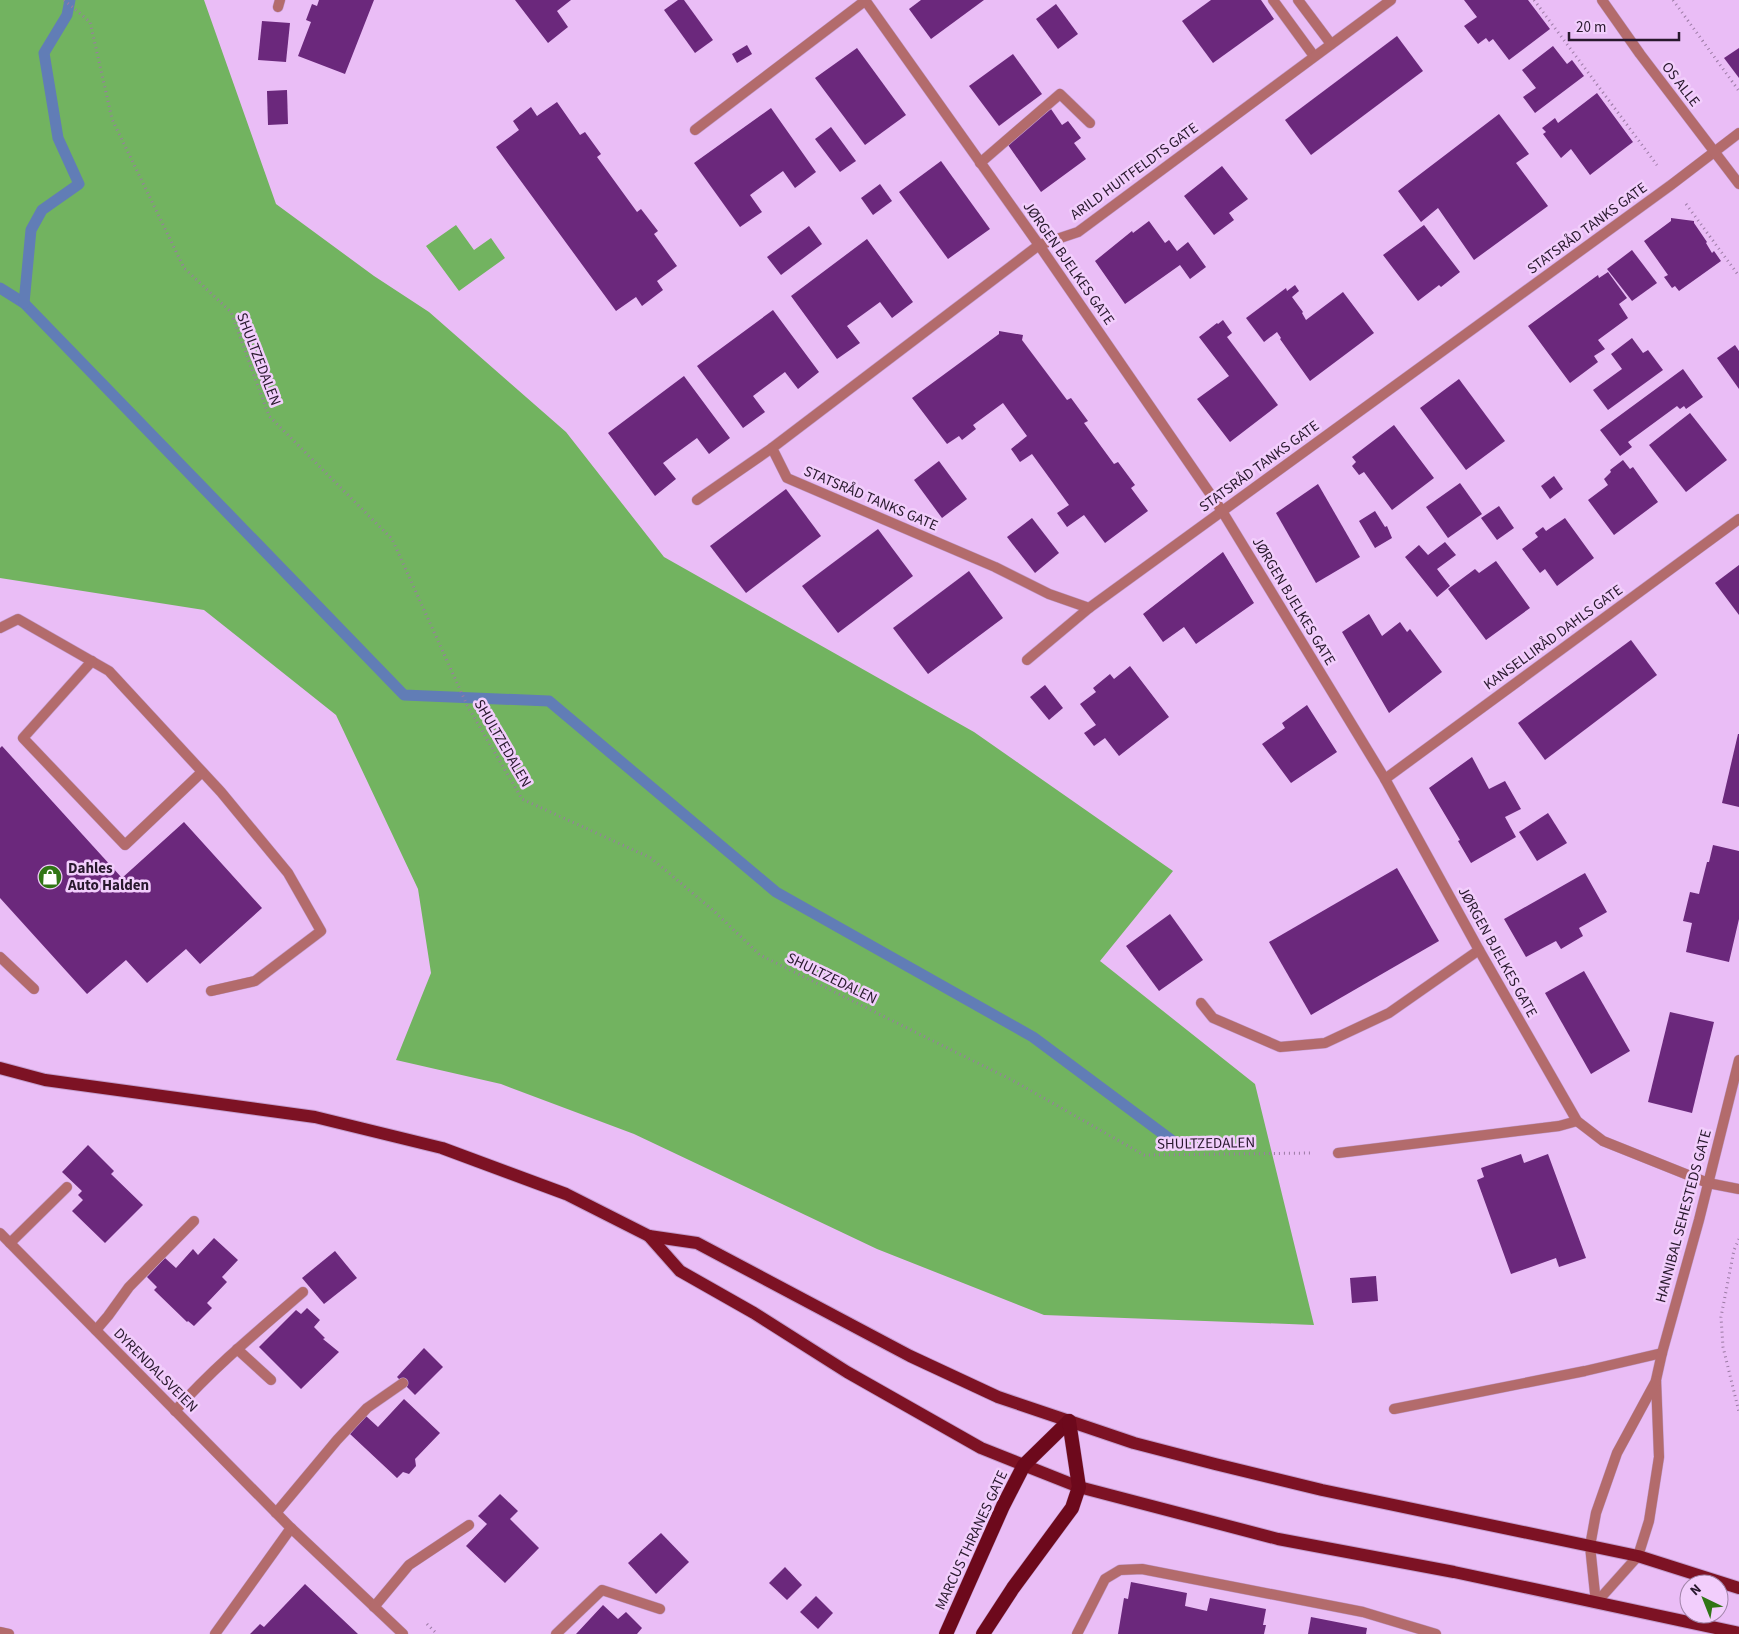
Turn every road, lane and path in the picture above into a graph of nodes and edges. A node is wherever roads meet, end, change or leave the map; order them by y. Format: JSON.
{"nodes":[{"id":1,"x":64,"y":0,"type":"edge"},
{"id":2,"x":866,"y":0,"type":"edge"},
{"id":3,"x":1273,"y":0,"type":"edge"},
{"id":4,"x":1298,"y":0,"type":"edge"},
{"id":5,"x":1390,"y":0,"type":"edge"},
{"id":6,"x":1534,"y":0,"type":"edge"},
{"id":7,"x":1602,"y":0,"type":"edge"},
{"id":8,"x":1673,"y":0,"type":"edge"},
{"id":9,"x":1331,"y":44,"type":"junction"},
{"id":10,"x":1314,"y":56,"type":"junction"},
{"id":11,"x":1739,"y":91,"type":"edge"},
{"id":12,"x":1090,"y":123,"type":"dead end"},
{"id":13,"x":695,"y":130,"type":"dead end"},
{"id":14,"x":1739,"y":133,"type":"edge"},
{"id":15,"x":1714,"y":151,"type":"junction"},
{"id":16,"x":980,"y":163,"type":"junction"},
{"id":17,"x":1739,"y":184,"type":"edge"},
{"id":18,"x":1672,"y":185,"type":"junction"},
{"id":19,"x":1039,"y":245,"type":"junction"},
{"id":20,"x":1739,"y":276,"type":"edge"},
{"id":21,"x":772,"y":448,"type":"junction"},
{"id":22,"x":697,"y":500,"type":"dead end"},
{"id":23,"x":1222,"y":511,"type":"junction"},
{"id":24,"x":1739,"y":519,"type":"edge"},
{"id":25,"x":1089,"y":608,"type":"junction"},
{"id":26,"x":0,"y":628,"type":"edge"},
{"id":27,"x":1027,"y":660,"type":"dead end"},
{"id":28,"x":92,"y":661,"type":"junction"},
{"id":29,"x":202,"y":772,"type":"junction"},
{"id":30,"x":1384,"y":779,"type":"junction"},
{"id":31,"x":1479,"y":950,"type":"junction"},
{"id":32,"x":0,"y":958,"type":"edge"},
{"id":33,"x":34,"y":989,"type":"dead end"},
{"id":34,"x":211,"y":991,"type":"dead end"},
{"id":35,"x":1201,"y":1003,"type":"dead end"},
{"id":36,"x":1739,"y":1060,"type":"edge"},
{"id":37,"x":0,"y":1068,"type":"edge"},
{"id":38,"x":1577,"y":1121,"type":"junction"},
{"id":39,"x":1338,"y":1153,"type":"joint"},
{"id":40,"x":1708,"y":1183,"type":"junction"},
{"id":41,"x":67,"y":1187,"type":"dead end"},
{"id":42,"x":1739,"y":1189,"type":"edge"},
{"id":43,"x":194,"y":1221,"type":"dead end"},
{"id":44,"x":0,"y":1232,"type":"edge"},
{"id":45,"x":649,"y":1236,"type":"junction"},
{"id":46,"x":1739,"y":1239,"type":"edge"},
{"id":47,"x":10,"y":1243,"type":"junction"},
{"id":48,"x":303,"y":1292,"type":"dead end"},
{"id":49,"x":96,"y":1330,"type":"junction"},
{"id":50,"x":237,"y":1349,"type":"junction"},
{"id":51,"x":1662,"y":1352,"type":"junction"},
{"id":52,"x":271,"y":1380,"type":"dead end"},
{"id":53,"x":1656,"y":1380,"type":"junction"},
{"id":54,"x":403,"y":1383,"type":"dead end"},
{"id":55,"x":1394,"y":1409,"type":"dead end"},
{"id":56,"x":175,"y":1411,"type":"junction"},
{"id":57,"x":1739,"y":1412,"type":"edge"},
{"id":58,"x":1068,"y":1422,"type":"junction"},
{"id":59,"x":1024,"y":1465,"type":"junction"},
{"id":60,"x":1079,"y":1487,"type":"junction"},
{"id":61,"x":276,"y":1513,"type":"junction"},
{"id":62,"x":469,"y":1525,"type":"dead end"},
{"id":63,"x":291,"y":1528,"type":"junction"},
{"id":64,"x":1590,"y":1546,"type":"junction"},
{"id":65,"x":1638,"y":1556,"type":"junction"},
{"id":66,"x":1739,"y":1588,"type":"edge"},
{"id":67,"x":1596,"y":1603,"type":"junction"},
{"id":68,"x":374,"y":1607,"type":"junction"},
{"id":69,"x":660,"y":1609,"type":"dead end"},
{"id":70,"x":0,"y":1632,"type":"edge"},
{"id":71,"x":1739,"y":1633,"type":"edge"},
{"id":72,"x":9,"y":1634,"type":"edge"},
{"id":73,"x":215,"y":1634,"type":"edge"},
{"id":74,"x":403,"y":1634,"type":"edge"},
{"id":75,"x":556,"y":1634,"type":"edge"},
{"id":76,"x":946,"y":1634,"type":"edge"},
{"id":77,"x":982,"y":1634,"type":"edge"},
{"id":78,"x":1077,"y":1634,"type":"edge"},
{"id":79,"x":1436,"y":1634,"type":"edge"}],
"edges":[{"from":1,"to":39,"type":"path","name":"SHULTZEDALEN"},
{"from":2,"to":13,"type":"street"},
{"from":2,"to":16,"type":"street","name":"JØRGEN BJELKES GATE"},
{"from":3,"to":10,"type":"street"},
{"from":4,"to":9,"type":"street"},
{"from":5,"to":9,"type":"street","name":"ARILD HUITFELDTS GATE"},
{"from":6,"to":18,"type":"path"},
{"from":7,"to":15,"type":"street","name":"OS ALLE"},
{"from":8,"to":11,"type":"path"},
{"from":9,"to":10,"type":"street","name":"ARILD HUITFELDTS GATE"},
{"from":10,"to":19,"type":"street","name":"ARILD HUITFELDTS GATE"},
{"from":12,"to":16,"type":"street"},
{"from":14,"to":15,"type":"street","name":"STATSRÅD TANKS GATE"},
{"from":15,"to":17,"type":"street","name":"OS ALLE"},
{"from":15,"to":18,"type":"street","name":"STATSRÅD TANKS GATE"},
{"from":16,"to":19,"type":"street","name":"JØRGEN BJELKES GATE"},
{"from":18,"to":20,"type":"path"},
{"from":18,"to":23,"type":"street","name":"STATSRÅD TANKS GATE"},
{"from":19,"to":21,"type":"street","name":"ARILD HUITFELDTS GATE"},
{"from":19,"to":23,"type":"street","name":"JØRGEN BJELKES GATE"},
{"from":21,"to":22,"type":"street","name":"ARILD HUITFELDTS GATE"},
{"from":21,"to":25,"type":"street","name":"STATSRÅD TANKS GATE"},
{"from":23,"to":25,"type":"street","name":"STATSRÅD TANKS GATE"},
{"from":23,"to":30,"type":"street","name":"JØRGEN BJELKES GATE"},
{"from":24,"to":30,"type":"street","name":"KANSELLIRÅD DAHLS GATE"},
{"from":25,"to":27,"type":"street"},
{"from":26,"to":28,"type":"street"},
{"from":28,"to":29,"type":"street"},
{"from":28,"to":29,"type":"street"},
{"from":29,"to":34,"type":"street"},
{"from":30,"to":31,"type":"street","name":"JØRGEN BJELKES GATE"},
{"from":31,"to":35,"type":"street"},
{"from":31,"to":38,"type":"street","name":"JØRGEN BJELKES GATE"},
{"from":32,"to":33,"type":"street"},
{"from":36,"to":40,"type":"street","name":"HANNIBAL SEHESTEDS GATE"},
{"from":37,"to":45,"type":"main road"},
{"from":38,"to":39,"type":"street"},
{"from":38,"to":40,"type":"street","name":"JØRGEN BJELKES GATE"},
{"from":40,"to":42,"type":"street","name":"JØRGEN BJELKES GATE"},
{"from":40,"to":51,"type":"street","name":"HANNIBAL SEHESTEDS GATE"},
{"from":41,"to":47,"type":"street"},
{"from":43,"to":49,"type":"street"},
{"from":44,"to":47,"type":"street","name":"DYRENDALSVEIEN"},
{"from":45,"to":58,"type":"main road"},
{"from":45,"to":59,"type":"main road"},
{"from":46,"to":57,"type":"path"},
{"from":47,"to":49,"type":"street","name":"DYRENDALSVEIEN"},
{"from":48,"to":50,"type":"street"},
{"from":49,"to":56,"type":"street","name":"DYRENDALSVEIEN"},
{"from":50,"to":52,"type":"street"},
{"from":50,"to":56,"type":"street"},
{"from":51,"to":53,"type":"street","name":"HANNIBAL SEHESTEDS GATE"},
{"from":51,"to":55,"type":"street"},
{"from":53,"to":64,"type":"street","name":"HANNIBAL SEHESTEDS GATE"},
{"from":53,"to":65,"type":"street","name":"HANNIBAL SEHESTEDS GATE"},
{"from":54,"to":61,"type":"street"},
{"from":56,"to":61,"type":"street","name":"DYRENDALSVEIEN"},
{"from":58,"to":59,"type":"highway","name":"MARCUS THRANES GATE"},
{"from":58,"to":60,"type":"highway"},
{"from":58,"to":64,"type":"main road"},
{"from":59,"to":60,"type":"main road"},
{"from":59,"to":76,"type":"highway","name":"MARCUS THRANES GATE"},
{"from":60,"to":67,"type":"main road"},
{"from":60,"to":77,"type":"highway"},
{"from":61,"to":63,"type":"street","name":"DYRENDALSVEIEN"},
{"from":62,"to":68,"type":"street"},
{"from":63,"to":68,"type":"street","name":"DYRENDALSVEIEN"},
{"from":63,"to":73,"type":"street"},
{"from":64,"to":65,"type":"main road"},
{"from":64,"to":67,"type":"street","name":"HANNIBAL SEHESTEDS GATE"},
{"from":65,"to":66,"type":"main road"},
{"from":65,"to":67,"type":"street","name":"HANNIBAL SEHESTEDS GATE"},
{"from":67,"to":71,"type":"main road"},
{"from":68,"to":74,"type":"street","name":"DYRENDALSVEIEN"},
{"from":69,"to":75,"type":"street"},
{"from":70,"to":72,"type":"street"},
{"from":78,"to":79,"type":"street"}]}
